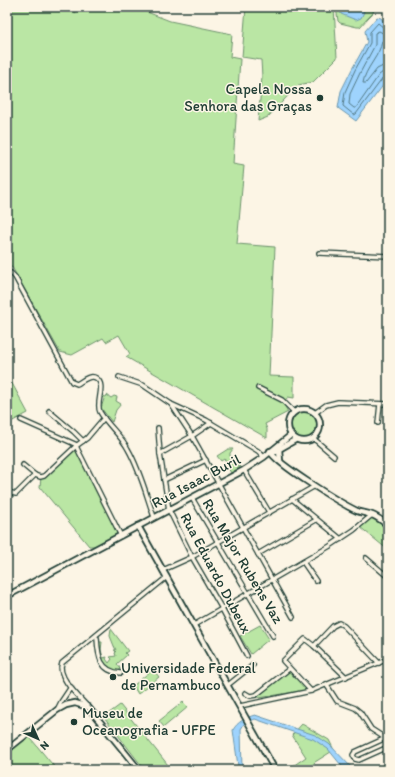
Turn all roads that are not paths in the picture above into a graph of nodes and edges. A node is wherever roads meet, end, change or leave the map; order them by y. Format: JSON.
{"nodes":[{"id":1,"x":319,"y":253,"type":"dead end"},
{"id":2,"x":388,"y":256,"type":"edge"},
{"id":3,"x":7,"y":275,"type":"edge"},
{"id":4,"x":119,"y":377,"type":"dead end"},
{"id":5,"x":258,"y":388,"type":"dead end"},
{"id":6,"x":171,"y":404,"type":"junction"},
{"id":7,"x":380,"y":404,"type":"junction"},
{"id":8,"x":388,"y":404,"type":"edge"},
{"id":9,"x":49,"y":411,"type":"dead end"},
{"id":10,"x":294,"y":412,"type":"junction"},
{"id":11,"x":315,"y":413,"type":"junction"},
{"id":12,"x":104,"y":418,"type":"junction"},
{"id":13,"x":22,"y":420,"type":"dead end"},
{"id":14,"x":211,"y":423,"type":"junction"},
{"id":15,"x":378,"y":423,"type":"dead end"},
{"id":16,"x":158,"y":428,"type":"dead end"},
{"id":17,"x":291,"y":435,"type":"junction"},
{"id":18,"x":192,"y":436,"type":"junction"},
{"id":19,"x":314,"y":439,"type":"junction"},
{"id":20,"x":295,"y":440,"type":"junction"},
{"id":21,"x":83,"y":441,"type":"junction"},
{"id":22,"x":76,"y":445,"type":"junction"},
{"id":23,"x":279,"y":449,"type":"junction"},
{"id":24,"x":270,"y":453,"type":"junction"},
{"id":25,"x":160,"y":454,"type":"junction"},
{"id":26,"x":334,"y":456,"type":"dead end"},
{"id":27,"x":264,"y":457,"type":"junction"},
{"id":28,"x":206,"y":460,"type":"junction"},
{"id":29,"x":280,"y":461,"type":"junction"},
{"id":30,"x":23,"y":465,"type":"dead end"},
{"id":31,"x":244,"y":470,"type":"junction"},
{"id":32,"x":35,"y":475,"type":"junction"},
{"id":33,"x":164,"y":480,"type":"junction"},
{"id":34,"x":220,"y":483,"type":"junction"},
{"id":35,"x":315,"y":486,"type":"junction"},
{"id":36,"x":7,"y":492,"type":"edge"},
{"id":37,"x":192,"y":498,"type":"junction"},
{"id":38,"x":292,"y":499,"type":"junction"},
{"id":39,"x":169,"y":510,"type":"junction"},
{"id":40,"x":269,"y":512,"type":"junction"},
{"id":41,"x":372,"y":515,"type":"junction"},
{"id":42,"x":154,"y":517,"type":"junction"},
{"id":43,"x":316,"y":520,"type":"junction"},
{"id":44,"x":388,"y":525,"type":"edge"},
{"id":45,"x":138,"y":526,"type":"junction"},
{"id":46,"x":244,"y":527,"type":"junction"},
{"id":47,"x":121,"y":536,"type":"junction"},
{"id":48,"x":341,"y":539,"type":"junction"},
{"id":49,"x":217,"y":542,"type":"junction"},
{"id":50,"x":258,"y":554,"type":"junction"},
{"id":51,"x":192,"y":556,"type":"junction"},
{"id":52,"x":366,"y":558,"type":"dead end"},
{"id":53,"x":304,"y":562,"type":"junction"},
{"id":54,"x":163,"y":570,"type":"junction"},
{"id":55,"x":167,"y":577,"type":"junction"},
{"id":56,"x":388,"y":577,"type":"edge"},
{"id":57,"x":273,"y":580,"type":"junction"},
{"id":58,"x":316,"y":581,"type":"dead end"},
{"id":59,"x":248,"y":594,"type":"junction"},
{"id":60,"x":7,"y":596,"type":"edge"},
{"id":61,"x":222,"y":609,"type":"junction"},
{"id":62,"x":293,"y":617,"type":"dead end"},
{"id":63,"x":194,"y":625,"type":"junction"},
{"id":64,"x":273,"y":636,"type":"dead end"},
{"id":65,"x":97,"y":638,"type":"dead end"},
{"id":66,"x":314,"y":646,"type":"junction"},
{"id":67,"x":247,"y":656,"type":"dead end"},
{"id":68,"x":388,"y":659,"type":"edge"},
{"id":69,"x":379,"y":663,"type":"junction"},
{"id":70,"x":253,"y":665,"type":"dead end"},
{"id":71,"x":289,"y":669,"type":"junction"},
{"id":72,"x":121,"y":673,"type":"dead end"},
{"id":73,"x":346,"y":677,"type":"junction"},
{"id":74,"x":326,"y":684,"type":"junction"},
{"id":75,"x":228,"y":685,"type":"junction"},
{"id":76,"x":71,"y":687,"type":"junction"},
{"id":77,"x":311,"y":691,"type":"junction"},
{"id":78,"x":245,"y":693,"type":"dead end"},
{"id":79,"x":240,"y":706,"type":"junction"},
{"id":80,"x":88,"y":707,"type":"junction"},
{"id":81,"x":57,"y":710,"type":"junction"},
{"id":82,"x":387,"y":738,"type":"edge"},
{"id":83,"x":388,"y":747,"type":"edge"},
{"id":84,"x":7,"y":750,"type":"edge"},
{"id":85,"x":139,"y":770,"type":"edge"},
{"id":86,"x":275,"y":770,"type":"edge"}],
"edges":[{"from":1,"to":2,"type":"street"},
{"from":3,"to":12,"type":"street"},
{"from":4,"to":6,"type":"street"},
{"from":5,"to":10,"type":"street"},
{"from":6,"to":14,"type":"street"},
{"from":6,"to":18,"type":"street"},
{"from":7,"to":8,"type":"street"},
{"from":7,"to":11,"type":"street"},
{"from":7,"to":15,"type":"street"},
{"from":9,"to":21,"type":"street"},
{"from":10,"to":11,"type":"main road"},
{"from":10,"to":17,"type":"main road"},
{"from":11,"to":19,"type":"main road"},
{"from":12,"to":21,"type":"street"},
{"from":12,"to":42,"type":"street"},
{"from":13,"to":22,"type":"street"},
{"from":14,"to":18,"type":"street"},
{"from":14,"to":27,"type":"street"},
{"from":16,"to":25,"type":"street","name":"Rua Eduardo Dubeux"},
{"from":17,"to":20,"type":"main road"},
{"from":17,"to":24,"type":"main road","name":"Rua Isaac Buril"},
{"from":18,"to":25,"type":"street"},
{"from":18,"to":28,"type":"street"},
{"from":19,"to":20,"type":"main road"},
{"from":19,"to":26,"type":"street"},
{"from":20,"to":23,"type":"main road","name":"Rua Isaac Buril"},
{"from":21,"to":22,"type":"street"},
{"from":22,"to":32,"type":"street"},
{"from":22,"to":47,"type":"street"},
{"from":23,"to":24,"type":"main road","name":"Rua Isaac Buril"},
{"from":23,"to":29,"type":"main road"},
{"from":24,"to":27,"type":"main road","name":"Rua Isaac Buril"},
{"from":24,"to":29,"type":"main road"},
{"from":25,"to":33,"type":"street","name":"Rua Eduardo Dubeux"},
{"from":27,"to":31,"type":"main road","name":"Rua Isaac Buril"},
{"from":28,"to":33,"type":"street"},
{"from":28,"to":34,"type":"street"},
{"from":29,"to":35,"type":"main road"},
{"from":30,"to":32,"type":"street"},
{"from":31,"to":34,"type":"main road","name":"Rua Isaac Buril"},
{"from":31,"to":40,"type":"street"},
{"from":32,"to":36,"type":"street"},
{"from":33,"to":39,"type":"street","name":"Rua Eduardo Dubeux"},
{"from":34,"to":37,"type":"main road","name":"Rua Isaac Buril"},
{"from":34,"to":46,"type":"street"},
{"from":35,"to":38,"type":"street"},
{"from":35,"to":41,"type":"main road"},
{"from":37,"to":39,"type":"main road","name":"Rua Isaac Buril"},
{"from":37,"to":49,"type":"street","name":"Rua Major Rubens Vaz"},
{"from":38,"to":40,"type":"street"},
{"from":38,"to":43,"type":"street"},
{"from":39,"to":42,"type":"main road","name":"Rua Isaac Buril"},
{"from":39,"to":51,"type":"street","name":"Rua Eduardo Dubeux"},
{"from":40,"to":46,"type":"street"},
{"from":41,"to":44,"type":"main road"},
{"from":41,"to":48,"type":"street"},
{"from":42,"to":45,"type":"main road","name":"Rua Isaac Buril"},
{"from":43,"to":48,"type":"street"},
{"from":43,"to":50,"type":"street"},
{"from":45,"to":47,"type":"main road","name":"Rua Isaac Buril"},
{"from":45,"to":54,"type":"main road"},
{"from":46,"to":49,"type":"street"},
{"from":46,"to":50,"type":"street"},
{"from":47,"to":60,"type":"main road","name":"Rua Isaac Buril"},
{"from":48,"to":53,"type":"street"},
{"from":49,"to":51,"type":"street"},
{"from":49,"to":59,"type":"street","name":"Rua Major Rubens Vaz"},
{"from":50,"to":57,"type":"street"},
{"from":51,"to":54,"type":"street"},
{"from":51,"to":61,"type":"street","name":"Rua Eduardo Dubeux"},
{"from":52,"to":56,"type":"street"},
{"from":53,"to":57,"type":"street"},
{"from":53,"to":58,"type":"street"},
{"from":54,"to":55,"type":"main road"},
{"from":55,"to":63,"type":"main road"},
{"from":55,"to":76,"type":"street"},
{"from":57,"to":59,"type":"street"},
{"from":57,"to":62,"type":"street"},
{"from":59,"to":61,"type":"street"},
{"from":59,"to":64,"type":"street","name":"Rua Major Rubens Vaz"},
{"from":61,"to":63,"type":"street"},
{"from":61,"to":67,"type":"street","name":"Rua Eduardo Dubeux"},
{"from":63,"to":75,"type":"main road"},
{"from":65,"to":72,"type":"street"},
{"from":66,"to":69,"type":"street"},
{"from":66,"to":71,"type":"street"},
{"from":66,"to":73,"type":"street"},
{"from":68,"to":69,"type":"street"},
{"from":69,"to":73,"type":"street"},
{"from":70,"to":75,"type":"street"},
{"from":71,"to":77,"type":"street"},
{"from":71,"to":78,"type":"street"},
{"from":73,"to":74,"type":"street"},
{"from":74,"to":77,"type":"street"},
{"from":74,"to":82,"type":"street"},
{"from":75,"to":79,"type":"main road"},
{"from":76,"to":80,"type":"street"},
{"from":76,"to":81,"type":"street"},
{"from":77,"to":79,"type":"street"},
{"from":79,"to":86,"type":"main road"},
{"from":80,"to":81,"type":"main road"},
{"from":80,"to":85,"type":"main road"},
{"from":81,"to":84,"type":"main road"},
{"from":82,"to":83,"type":"street"}]}
